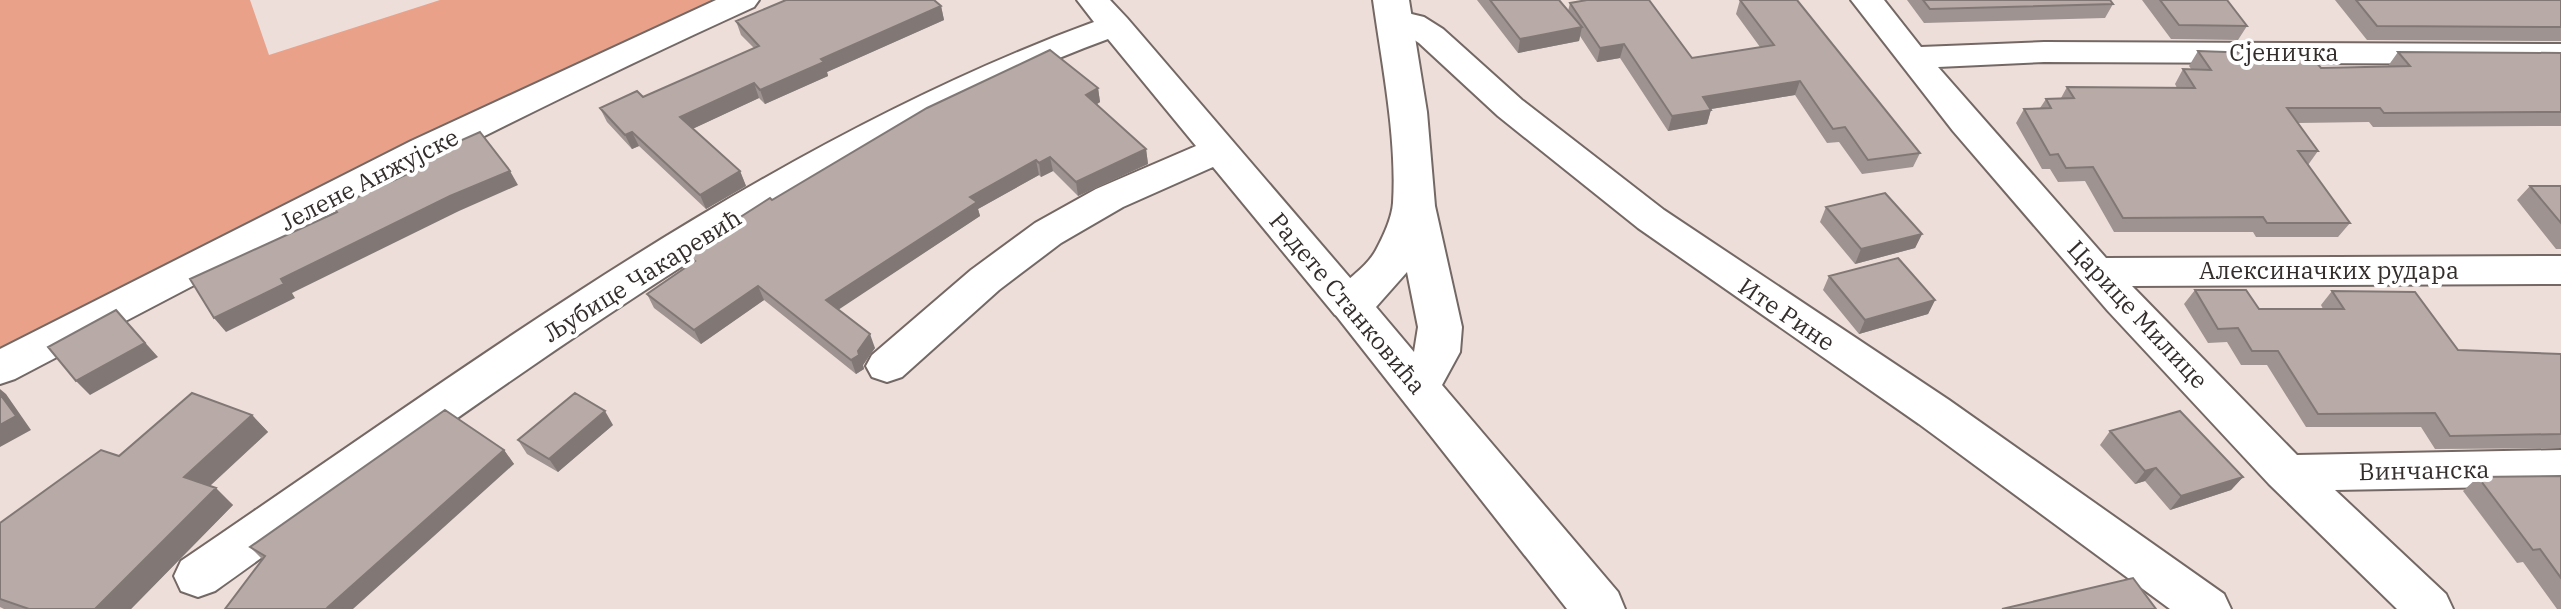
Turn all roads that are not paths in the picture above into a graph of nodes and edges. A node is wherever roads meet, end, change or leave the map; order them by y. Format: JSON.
{"nodes":[{"id":1,"x":743,"y":0,"type":"edge"},
{"id":2,"x":1867,"y":0,"type":"edge"},
{"id":3,"x":1393,"y":10,"type":"edge"},
{"id":4,"x":1104,"y":13,"type":"edge"},
{"id":5,"x":2561,"y":54,"type":"edge"},
{"id":6,"x":1911,"y":58,"type":"junction"},
{"id":7,"x":1219,"y":150,"type":"junction"},
{"id":8,"x":1414,"y":206,"type":"junction"},
{"id":9,"x":2561,"y":270,"type":"edge"},
{"id":10,"x":2097,"y":272,"type":"junction"},
{"id":11,"x":1349,"y":304,"type":"junction"},
{"id":12,"x":887,"y":366,"type":"dead end"},
{"id":13,"x":0,"y":368,"type":"edge"},
{"id":14,"x":1416,"y":383,"type":"junction"},
{"id":15,"x":2561,"y":468,"type":"edge"},
{"id":16,"x":2287,"y":473,"type":"junction"},
{"id":17,"x":198,"y":576,"type":"dead end"},
{"id":18,"x":1599,"y":609,"type":"edge"},
{"id":19,"x":2207,"y":609,"type":"edge"},
{"id":20,"x":2429,"y":609,"type":"edge"}],
"edges":[{"from":1,"to":13,"type":"street","name":"Јелене Анжујске"},
{"from":2,"to":6,"type":"street","name":"Царице Милице"},
{"from":3,"to":8,"type":"street"},
{"from":3,"to":19,"type":"street","name":"Ите Рине"},
{"from":4,"to":7,"type":"street","name":"Радете Станковића"},
{"from":4,"to":17,"type":"street","name":"Љубице Чакаревић"},
{"from":5,"to":6,"type":"street","name":"Сјеничка"},
{"from":6,"to":10,"type":"street","name":"Царице Милице"},
{"from":7,"to":11,"type":"street","name":"Радете Станковића"},
{"from":7,"to":12,"type":"street"},
{"from":8,"to":11,"type":"street"},
{"from":8,"to":14,"type":"street"},
{"from":9,"to":10,"type":"street","name":"Алексиначких рудара"},
{"from":10,"to":16,"type":"street","name":"Царице Милице"},
{"from":11,"to":14,"type":"street","name":"Радете Станковића"},
{"from":14,"to":18,"type":"street","name":"Радете Станковића"},
{"from":15,"to":16,"type":"street","name":"Винчанска"},
{"from":16,"to":20,"type":"street","name":"Царице Милице"}]}
